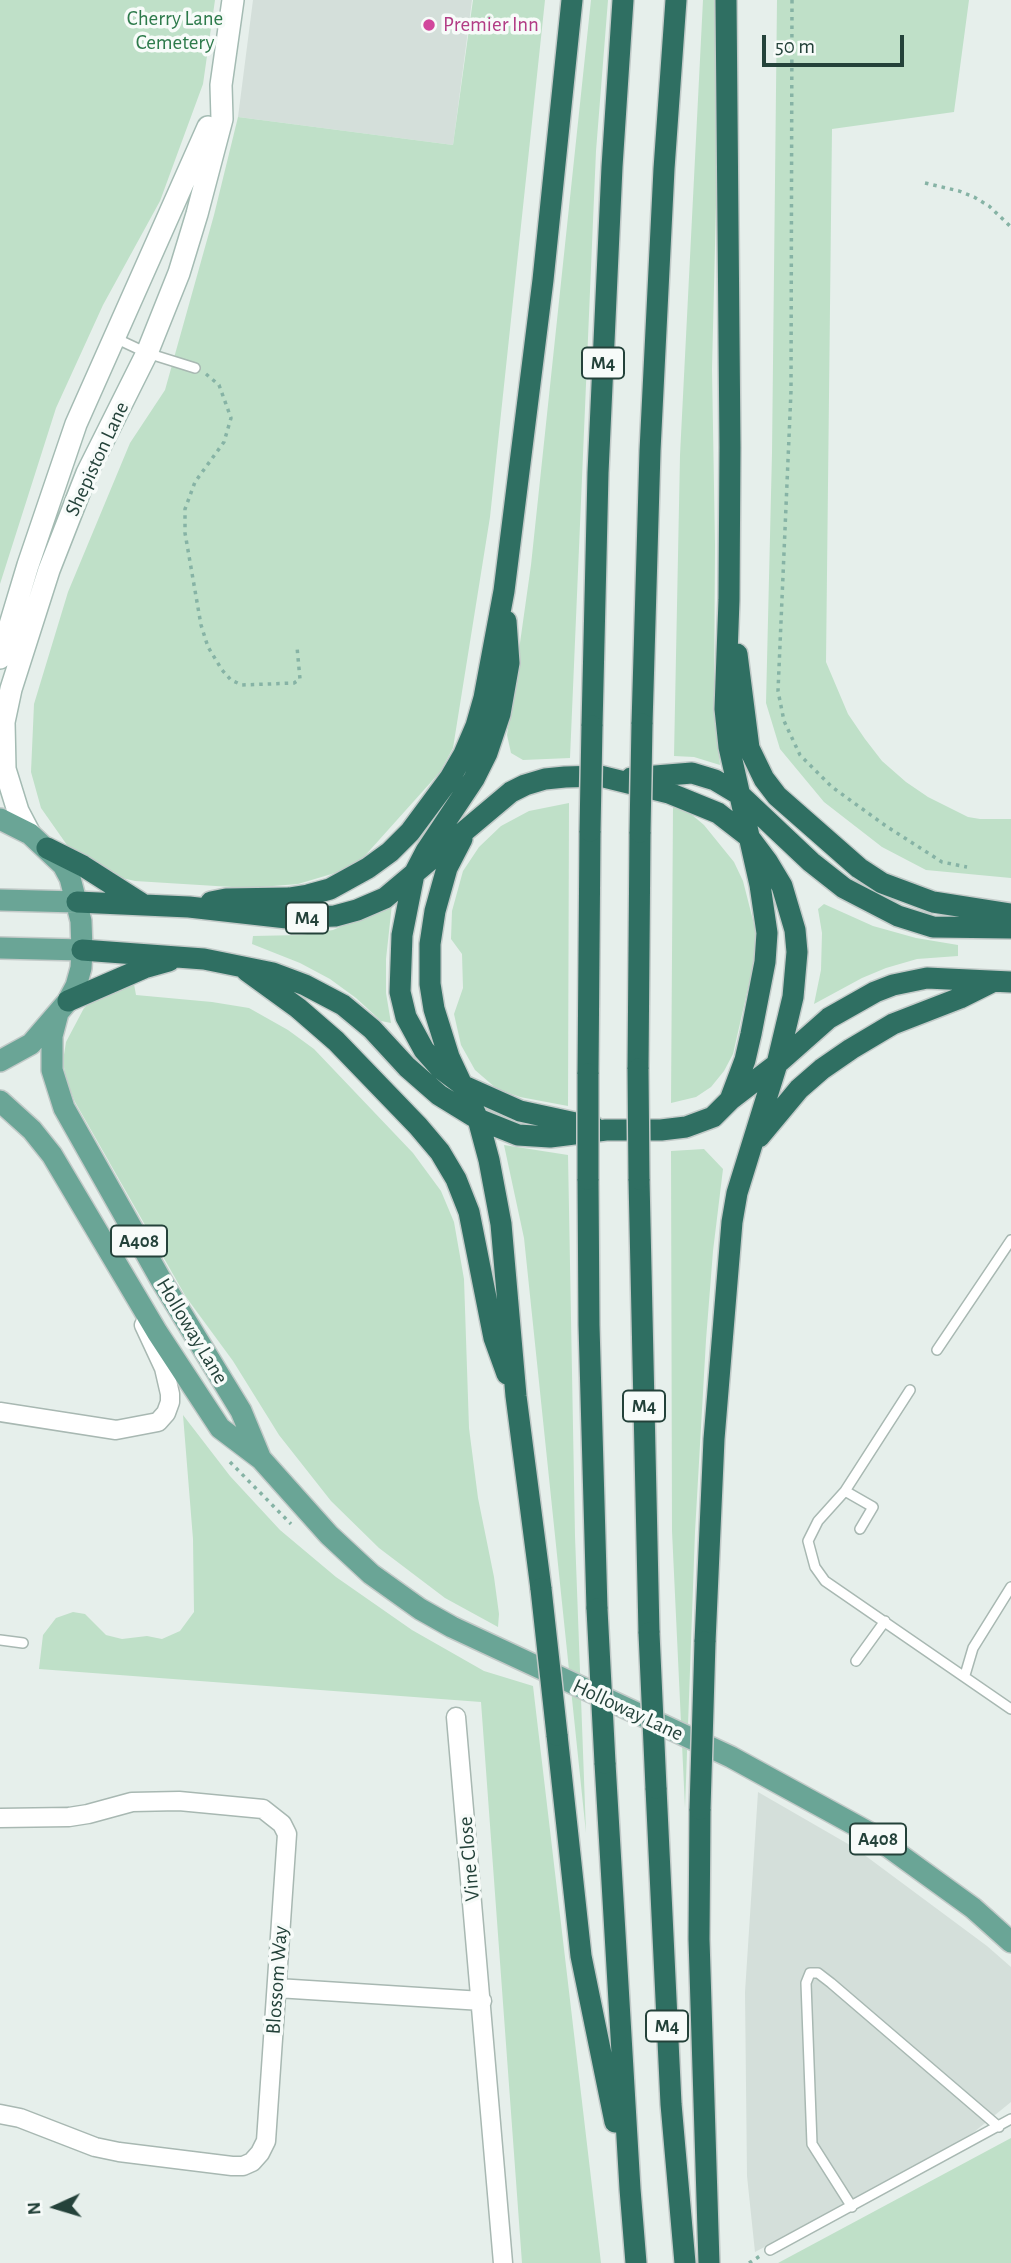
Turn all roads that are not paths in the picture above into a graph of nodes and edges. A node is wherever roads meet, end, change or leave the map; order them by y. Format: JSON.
{"nodes":[{"id":1,"x":233,"y":0,"type":"edge"},
{"id":2,"x":572,"y":0,"type":"edge"},
{"id":3,"x":623,"y":0,"type":"edge"},
{"id":4,"x":676,"y":0,"type":"edge"},
{"id":5,"x":726,"y":0,"type":"edge"},
{"id":6,"x":221,"y":85,"type":"junction"},
{"id":7,"x":115,"y":338,"type":"junction"},
{"id":8,"x":147,"y":353,"type":"junction"},
{"id":9,"x":195,"y":368,"type":"road end"},
{"id":10,"x":504,"y":591,"type":"junction"},
{"id":11,"x":729,"y":600,"type":"junction"},
{"id":12,"x":0,"y":658,"type":"edge"},
{"id":13,"x":615,"y":779,"type":"junction"},
{"id":14,"x":740,"y":796,"type":"junction"},
{"id":15,"x":0,"y":819,"type":"edge"},
{"id":16,"x":466,"y":831,"type":"junction"},
{"id":17,"x":30,"y":834,"type":"junction"},
{"id":18,"x":749,"y":837,"type":"junction"},
{"id":19,"x":47,"y":848,"type":"junction"},
{"id":20,"x":414,"y":874,"type":"junction"},
{"id":21,"x":0,"y":900,"type":"edge"},
{"id":22,"x":77,"y":902,"type":"junction"},
{"id":23,"x":143,"y":904,"type":"junction"},
{"id":24,"x":188,"y":907,"type":"junction"},
{"id":25,"x":1011,"y":914,"type":"edge"},
{"id":26,"x":1011,"y":928,"type":"edge"},
{"id":27,"x":0,"y":948,"type":"edge"},
{"id":28,"x":82,"y":950,"type":"junction"},
{"id":29,"x":188,"y":957,"type":"junction"},
{"id":30,"x":239,"y":966,"type":"junction"},
{"id":31,"x":1001,"y":982,"type":"edge"},
{"id":32,"x":63,"y":1007,"type":"junction"},
{"id":33,"x":0,"y":1060,"type":"edge"},
{"id":34,"x":777,"y":1064,"type":"junction"},
{"id":35,"x":464,"y":1086,"type":"junction"},
{"id":36,"x":730,"y":1100,"type":"junction"},
{"id":37,"x":0,"y":1101,"type":"edge"},
{"id":38,"x":478,"y":1119,"type":"junction"},
{"id":39,"x":606,"y":1130,"type":"junction"},
{"id":40,"x":751,"y":1147,"type":"junction"},
{"id":41,"x":1011,"y":1240,"type":"edge"},
{"id":42,"x":114,"y":1256,"type":"junction"},
{"id":43,"x":937,"y":1349,"type":"dead end"},
{"id":44,"x":910,"y":1390,"type":"dead end"},
{"id":45,"x":516,"y":1396,"type":"junction"},
{"id":46,"x":0,"y":1412,"type":"edge"},
{"id":47,"x":261,"y":1459,"type":"junction"},
{"id":48,"x":845,"y":1491,"type":"junction"},
{"id":49,"x":860,"y":1529,"type":"dead end"},
{"id":50,"x":1011,"y":1587,"type":"edge"},
{"id":51,"x":885,"y":1622,"type":"junction"},
{"id":52,"x":0,"y":1640,"type":"edge"},
{"id":53,"x":23,"y":1643,"type":"dead end"},
{"id":54,"x":856,"y":1661,"type":"dead end"},
{"id":55,"x":965,"y":1675,"type":"junction"},
{"id":56,"x":1011,"y":1709,"type":"edge"},
{"id":57,"x":456,"y":1717,"type":"dead end"},
{"id":58,"x":0,"y":1818,"type":"edge"},
{"id":59,"x":1011,"y":1942,"type":"edge"},
{"id":60,"x":277,"y":1988,"type":"junction"},
{"id":61,"x":482,"y":2001,"type":"junction"},
{"id":62,"x":0,"y":2114,"type":"edge"},
{"id":63,"x":1011,"y":2119,"type":"edge"},
{"id":64,"x":999,"y":2127,"type":"junction"},
{"id":65,"x":629,"y":2189,"type":"junction"},
{"id":66,"x":852,"y":2207,"type":"junction"},
{"id":67,"x":770,"y":2250,"type":"dead end"},
{"id":68,"x":503,"y":2263,"type":"edge"},
{"id":69,"x":636,"y":2263,"type":"edge"},
{"id":70,"x":685,"y":2263,"type":"edge"},
{"id":71,"x":709,"y":2263,"type":"edge"}],
"edges":[{"from":1,"to":6,"type":"street","name":"Shepiston Lane"},
{"from":2,"to":10,"type":"highway","number":"M4"},
{"from":3,"to":65,"type":"highway","number":"M4","bridge":true},
{"from":4,"to":70,"type":"highway","number":"M4","bridge":true},
{"from":5,"to":11,"type":"highway","number":"M4"},
{"from":6,"to":7,"type":"street","name":"Shepiston Lane"},
{"from":6,"to":8,"type":"street","name":"Shepiston Lane"},
{"from":7,"to":8,"type":"lane"},
{"from":7,"to":12,"type":"street","name":"Shepiston Lane"},
{"from":8,"to":9,"type":"lane"},
{"from":8,"to":17,"type":"street","name":"Shepiston Lane"},
{"from":10,"to":20,"type":"highway","number":"M4"},
{"from":10,"to":24,"type":"highway","number":"M4"},
{"from":11,"to":14,"type":"highway","number":"M4"},
{"from":11,"to":25,"type":"highway","number":"M4"},
{"from":13,"to":14,"type":"highway","number":"M4"},
{"from":13,"to":16,"type":"highway","number":"M4"},
{"from":13,"to":18,"type":"highway","number":"M4"},
{"from":14,"to":18,"type":"highway","number":"M4"},
{"from":14,"to":26,"type":"highway","number":"M4"},
{"from":15,"to":17,"type":"main road","number":"A408"},
{"from":16,"to":20,"type":"highway","number":"M4"},
{"from":16,"to":35,"type":"highway","number":"M4"},
{"from":17,"to":19,"type":"main road","number":"A408"},
{"from":18,"to":34,"type":"highway","number":"M4"},
{"from":18,"to":36,"type":"highway","number":"M4"},
{"from":19,"to":22,"type":"main road","number":"A408"},
{"from":19,"to":23,"type":"highway","number":"M4"},
{"from":20,"to":24,"type":"highway","number":"M4"},
{"from":20,"to":35,"type":"highway","number":"M4"},
{"from":21,"to":22,"type":"main road"},
{"from":22,"to":23,"type":"highway","number":"M4"},
{"from":22,"to":28,"type":"main road","number":"A408"},
{"from":23,"to":24,"type":"highway","number":"M4"},
{"from":27,"to":28,"type":"main road"},
{"from":28,"to":29,"type":"highway","number":"M4"},
{"from":28,"to":32,"type":"main road","number":"A408"},
{"from":29,"to":30,"type":"highway","number":"M4"},
{"from":29,"to":32,"type":"highway","number":"M4"},
{"from":30,"to":38,"type":"highway","number":"M4"},
{"from":30,"to":45,"type":"highway","number":"M4"},
{"from":31,"to":34,"type":"highway","number":"M4"},
{"from":31,"to":40,"type":"highway","number":"M4"},
{"from":32,"to":33,"type":"main road","number":"A408"},
{"from":32,"to":47,"type":"main road","name":"Holloway Lane","number":"A408"},
{"from":34,"to":36,"type":"highway","number":"M4"},
{"from":34,"to":40,"type":"highway","number":"M4"},
{"from":35,"to":38,"type":"highway","number":"M4"},
{"from":35,"to":39,"type":"highway","number":"M4"},
{"from":36,"to":39,"type":"highway","number":"M4"},
{"from":37,"to":42,"type":"main road","name":"Holloway Lane","number":"A408"},
{"from":38,"to":39,"type":"highway","number":"M4"},
{"from":38,"to":45,"type":"highway","number":"M4"},
{"from":40,"to":71,"type":"highway","number":"M4","bridge":true},
{"from":41,"to":43,"type":"lane"},
{"from":42,"to":46,"type":"street"},
{"from":42,"to":47,"type":"main road","name":"Holloway Lane","number":"A408"},
{"from":44,"to":48,"type":"lane"},
{"from":45,"to":65,"type":"highway","number":"M4","bridge":true},
{"from":47,"to":59,"type":"main road","name":"Holloway Lane","number":"A408"},
{"from":48,"to":49,"type":"lane"},
{"from":48,"to":51,"type":"lane"},
{"from":50,"to":55,"type":"lane"},
{"from":51,"to":54,"type":"lane"},
{"from":51,"to":55,"type":"lane"},
{"from":52,"to":53,"type":"lane"},
{"from":55,"to":56,"type":"lane"},
{"from":57,"to":61,"type":"street","name":"Vine Close"},
{"from":58,"to":60,"type":"street","name":"Blossom Way"},
{"from":60,"to":61,"type":"street"},
{"from":60,"to":62,"type":"street","name":"Blossom Way"},
{"from":61,"to":68,"type":"street","name":"Vine Close"},
{"from":63,"to":64,"type":"lane"},
{"from":64,"to":66,"type":"lane"},
{"from":64,"to":66,"type":"lane"},
{"from":65,"to":69,"type":"highway","number":"M4"},
{"from":66,"to":67,"type":"lane"}]}
